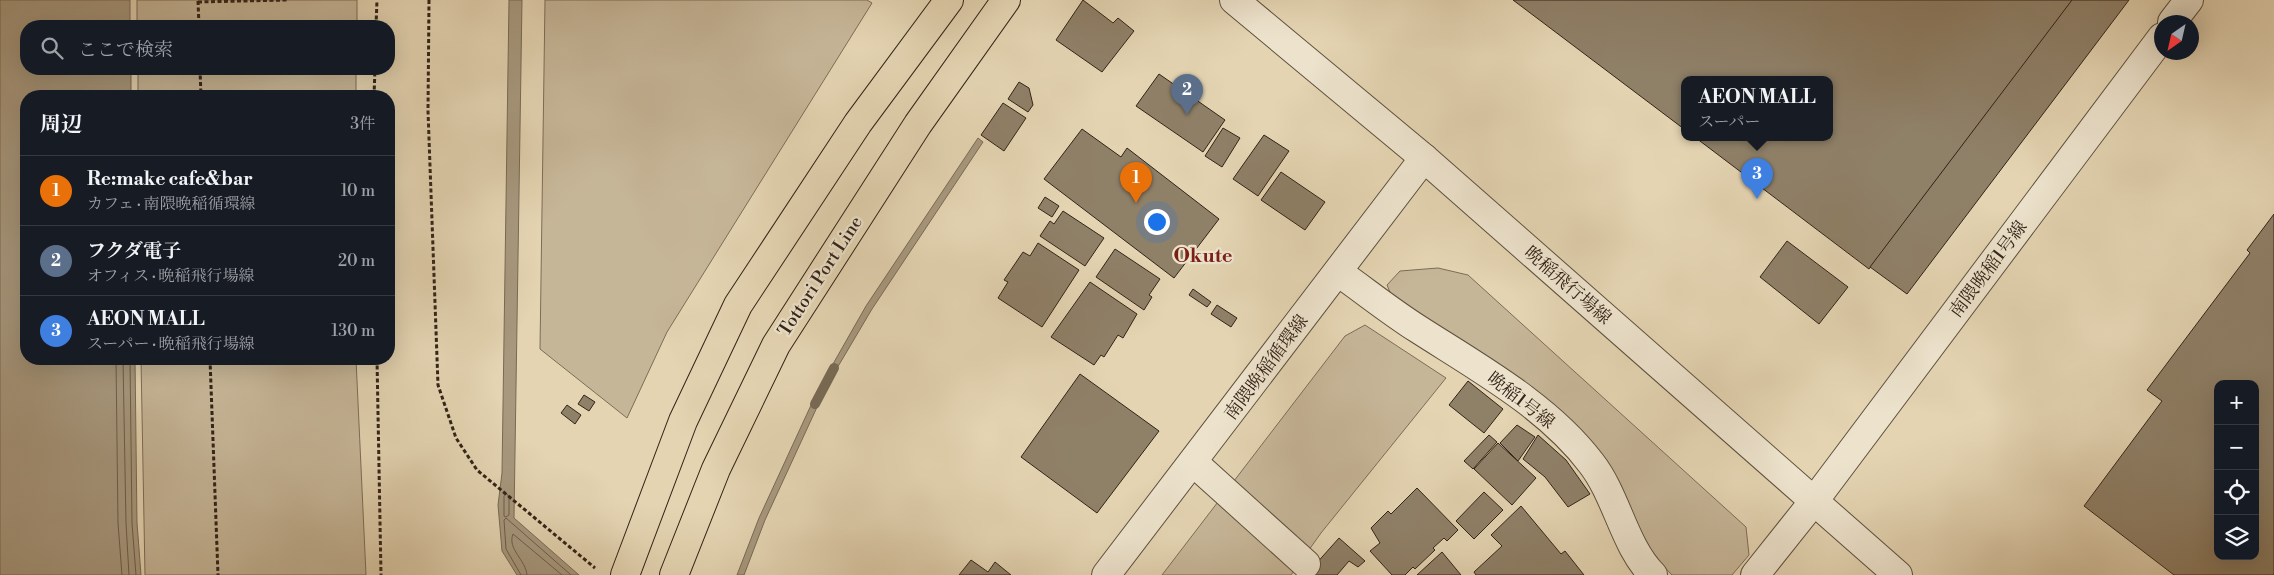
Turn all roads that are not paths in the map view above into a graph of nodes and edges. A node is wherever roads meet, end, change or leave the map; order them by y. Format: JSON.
{"nodes":[{"id":1,"x":949,"y":0,"type":"edge"},
{"id":2,"x":1006,"y":0,"type":"edge"},
{"id":3,"x":1234,"y":0,"type":"edge"},
{"id":4,"x":2189,"y":0,"type":"edge"},
{"id":5,"x":2177,"y":15,"type":"edge"},
{"id":6,"x":2154,"y":48,"type":"edge"},
{"id":7,"x":1424,"y":158,"type":"junction"},
{"id":8,"x":1338,"y":272,"type":"junction"},
{"id":9,"x":1193,"y":462,"type":"junction"},
{"id":10,"x":1814,"y":501,"type":"junction"},
{"id":11,"x":1306,"y":564,"type":"dead end"},
{"id":12,"x":1111,"y":573,"type":"edge"},
{"id":13,"x":1647,"y":573,"type":"edge"},
{"id":14,"x":626,"y":575,"type":"edge"},
{"id":15,"x":674,"y":575,"type":"edge"},
{"id":16,"x":1755,"y":575,"type":"edge"},
{"id":17,"x":1898,"y":575,"type":"edge"}],
"edges":[{"from":1,"to":14,"type":"main road"},
{"from":2,"to":15,"type":"main road","name":"Tottori Port Line"},
{"from":3,"to":7,"type":"street","name":"晩稲飛行場線"},
{"from":4,"to":5,"type":"street"},
{"from":6,"to":10,"type":"street","name":"南隈晩稲1号線"},
{"from":7,"to":8,"type":"street","name":"南隈晩稲循環線"},
{"from":7,"to":10,"type":"street","name":"晩稲飛行場線"},
{"from":8,"to":9,"type":"street","name":"南隈晩稲循環線"},
{"from":8,"to":13,"type":"street","name":"晩稲1号線"},
{"from":9,"to":11,"type":"street"},
{"from":9,"to":12,"type":"street","name":"南隈晩稲循環線"},
{"from":10,"to":16,"type":"street","name":"南隈晩稲1号線"},
{"from":10,"to":17,"type":"street","name":"晩稲飛行場線"}]}
